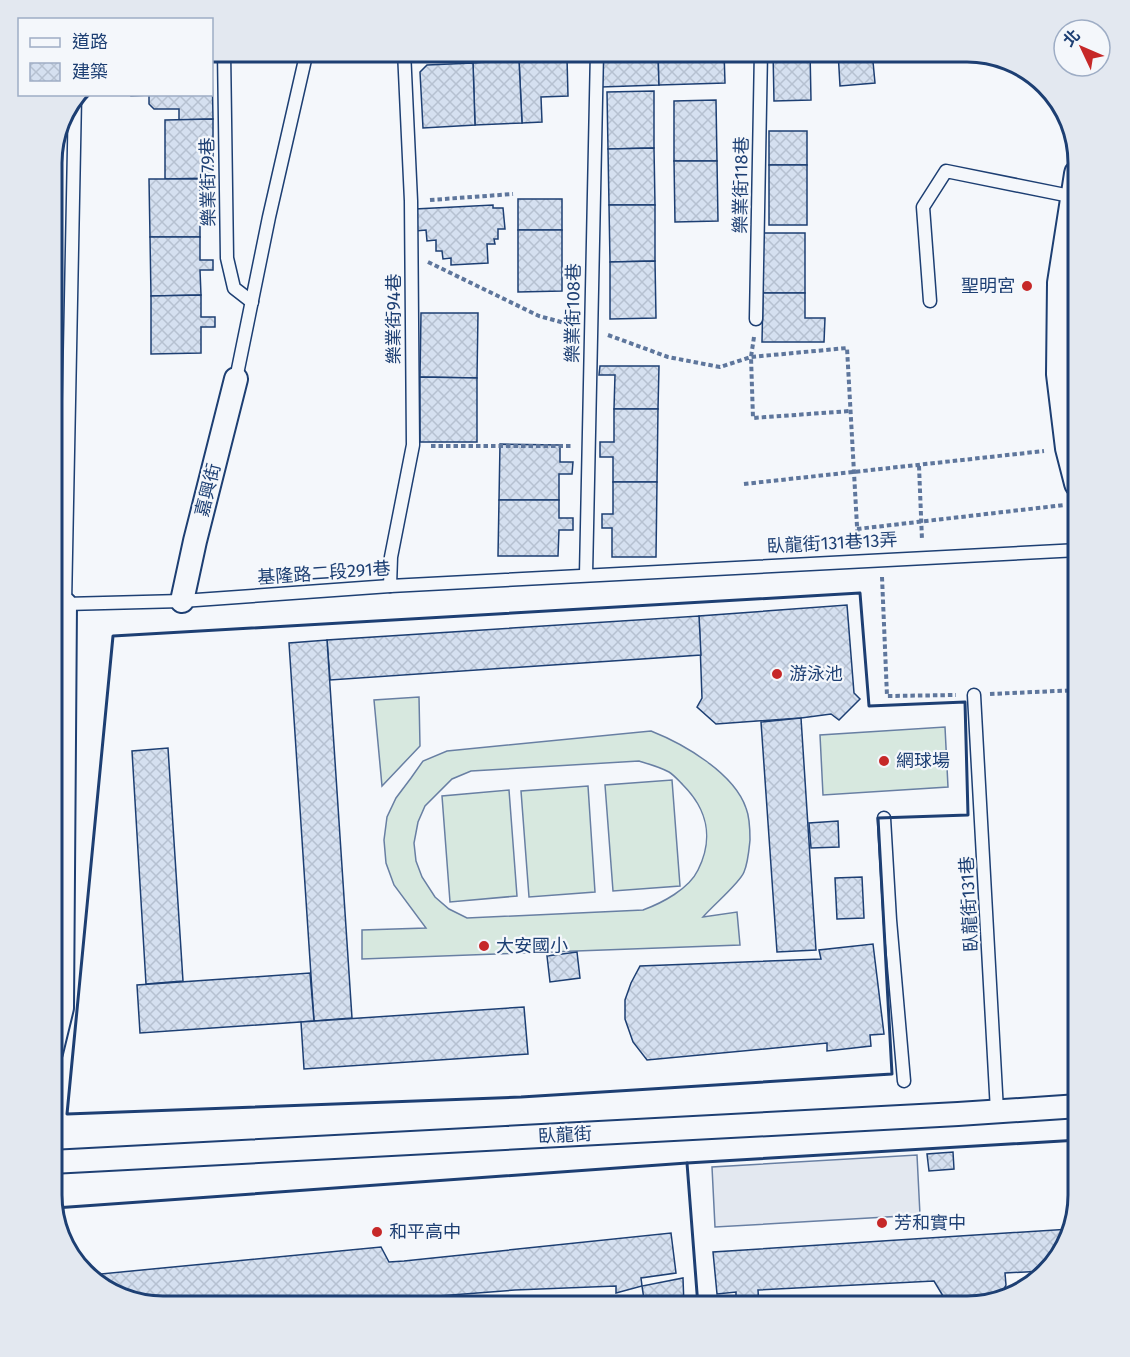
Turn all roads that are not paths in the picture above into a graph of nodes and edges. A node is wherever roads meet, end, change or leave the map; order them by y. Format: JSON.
{"nodes":[{"id":1,"x":224,"y":62,"type":"edge"},
{"id":2,"x":306,"y":62,"type":"edge"},
{"id":3,"x":405,"y":62,"type":"edge"},
{"id":4,"x":597,"y":62,"type":"edge"},
{"id":5,"x":761,"y":62,"type":"edge"},
{"id":6,"x":74,"y":113,"type":"edge"},
{"id":7,"x":1068,"y":189,"type":"edge"},
{"id":8,"x":1068,"y":249,"type":"edge"},
{"id":9,"x":930,"y":301,"type":"dead end"},
{"id":10,"x":252,"y":302,"type":"junction"},
{"id":11,"x":756,"y":319,"type":"dead end"},
{"id":12,"x":236,"y":379,"type":"joint"},
{"id":13,"x":1068,"y":411,"type":"edge"},
{"id":14,"x":62,"y":485,"type":"edge"},
{"id":15,"x":1068,"y":550,"type":"edge"},
{"id":16,"x":586,"y":575,"type":"junction"},
{"id":17,"x":390,"y":586,"type":"junction"},
{"id":18,"x":182,"y":602,"type":"junction"},
{"id":19,"x":62,"y":604,"type":"edge"},
{"id":20,"x":974,"y":695,"type":"road end"},
{"id":21,"x":884,"y":818,"type":"dead end"},
{"id":22,"x":904,"y":1081,"type":"dead end"},
{"id":23,"x":1068,"y":1107,"type":"edge"},
{"id":24,"x":997,"y":1111,"type":"junction"},
{"id":25,"x":62,"y":1161,"type":"edge"}],
"edges":[{"from":1,"to":10,"type":"lane","name":"樂業街79巷"},
{"from":2,"to":10,"type":"lane"},
{"from":3,"to":17,"type":"lane","name":"樂業街94巷"},
{"from":4,"to":16,"type":"lane","name":"樂業街108巷"},
{"from":5,"to":11,"type":"lane","name":"樂業街118巷"},
{"from":6,"to":14,"type":"lane"},
{"from":7,"to":9,"type":"lane"},
{"from":8,"to":13,"type":"street"},
{"from":10,"to":12,"type":"lane"},
{"from":12,"to":18,"type":"street","name":"嘉興街"},
{"from":15,"to":16,"type":"lane","name":"臥龍街131巷13弄"},
{"from":16,"to":17,"type":"lane","name":"基隆路二段291巷"},
{"from":17,"to":18,"type":"lane","name":"基隆路二段291巷"},
{"from":18,"to":19,"type":"lane","name":"基隆路二段291巷"},
{"from":20,"to":24,"type":"lane","name":"臥龍街131巷"},
{"from":21,"to":22,"type":"lane"},
{"from":23,"to":24,"type":"street","name":"臥龍街"},
{"from":24,"to":25,"type":"street","name":"臥龍街"}]}
